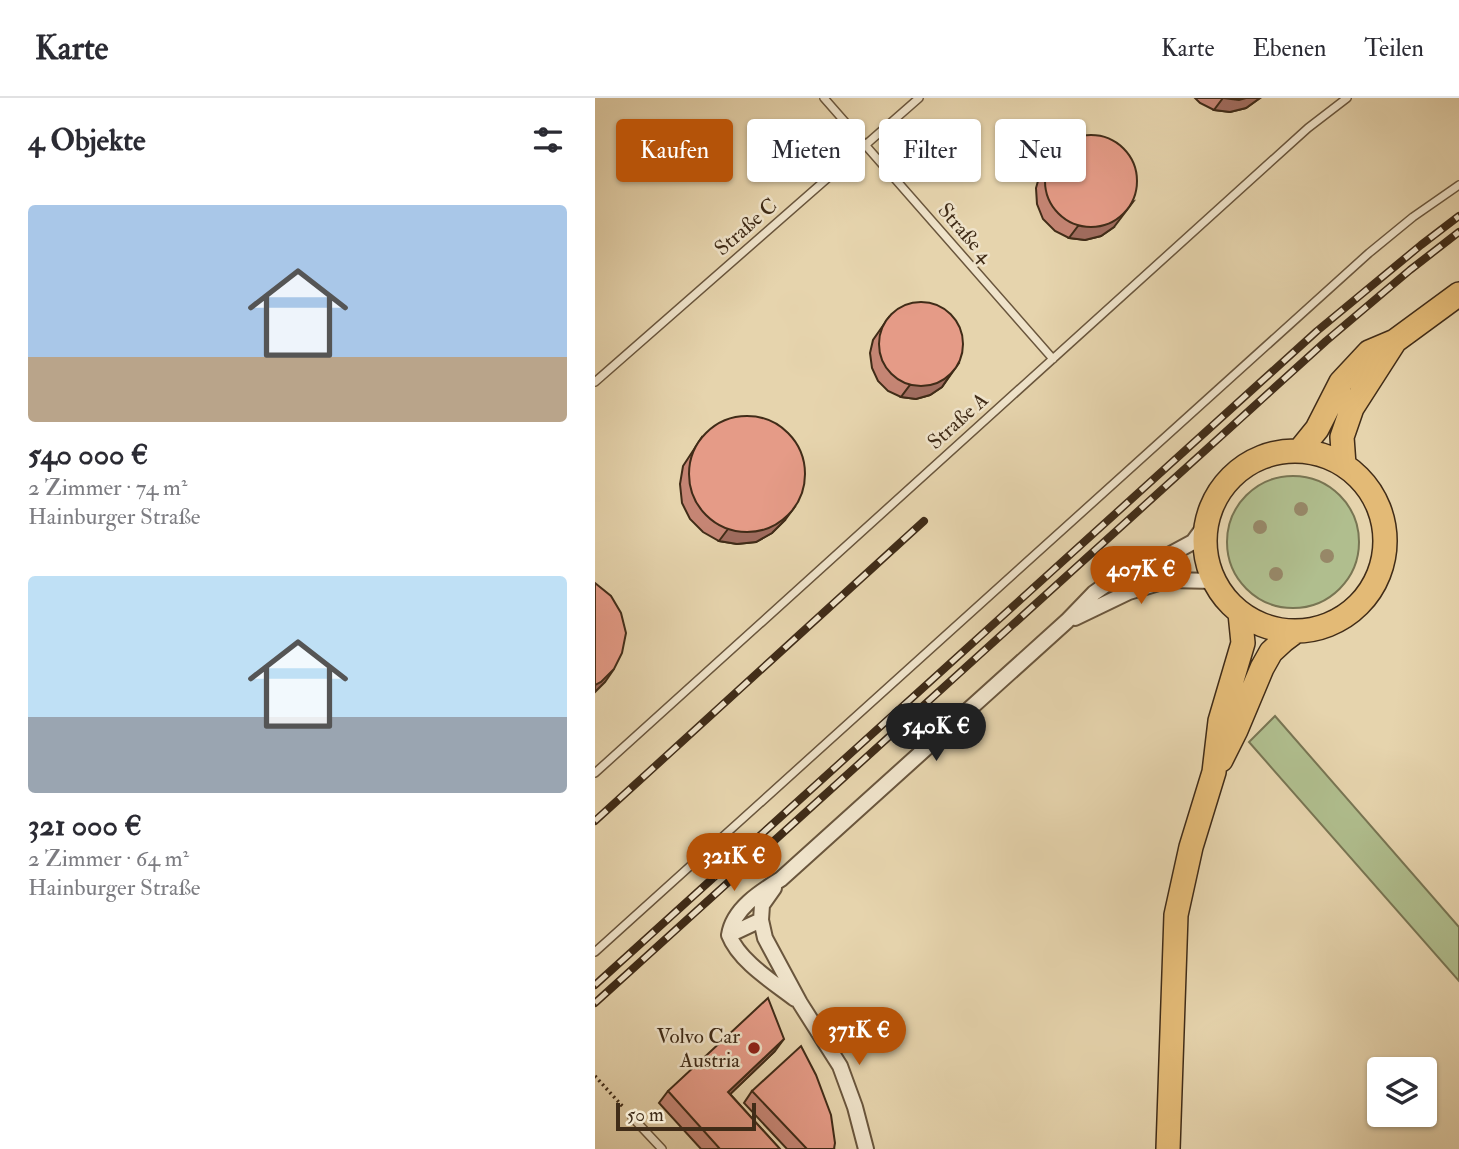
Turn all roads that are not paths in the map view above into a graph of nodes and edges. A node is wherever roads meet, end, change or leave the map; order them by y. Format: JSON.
{"nodes":[{"id":1,"x":824,"y":98,"type":"edge"},
{"id":2,"x":919,"y":98,"type":"edge"},
{"id":3,"x":1347,"y":98,"type":"edge"},
{"id":4,"x":842,"y":119,"type":"edge"},
{"id":5,"x":865,"y":145,"type":"joint"},
{"id":6,"x":823,"y":182,"type":"edge"},
{"id":7,"x":1459,"y":185,"type":"edge"},
{"id":8,"x":1459,"y":294,"type":"edge"},
{"id":9,"x":1395,"y":341,"type":"junction"},
{"id":10,"x":1053,"y":359,"type":"junction"},
{"id":11,"x":595,"y":382,"type":"edge"},
{"id":12,"x":1300,"y":450,"type":"junction"},
{"id":13,"x":1344,"y":465,"type":"junction"},
{"id":14,"x":1206,"y":524,"type":"junction"},
{"id":15,"x":1213,"y":582,"type":"junction"},
{"id":16,"x":1240,"y":613,"type":"junction"},
{"id":17,"x":1067,"y":621,"type":"junction"},
{"id":18,"x":1296,"y":631,"type":"junction"},
{"id":19,"x":1214,"y":772,"type":"junction"},
{"id":20,"x":595,"y":773,"type":"edge"},
{"id":21,"x":781,"y":878,"type":"junction"},
{"id":22,"x":761,"y":920,"type":"junction"},
{"id":23,"x":729,"y":935,"type":"junction"},
{"id":24,"x":595,"y":952,"type":"edge"},
{"id":25,"x":800,"y":1003,"type":"junction"},
{"id":26,"x":632,"y":1117,"type":"road end"},
{"id":27,"x":662,"y":1149,"type":"edge"},
{"id":28,"x":866,"y":1149,"type":"edge"},
{"id":29,"x":1168,"y":1149,"type":"edge"}],
"edges":[{"from":1,"to":4,"type":"lane","name":"Straße 4"},
{"from":2,"to":5,"type":"lane","name":"Straße C"},
{"from":3,"to":10,"type":"lane","name":"Straße A"},
{"from":5,"to":10,"type":"lane","name":"Straße 4"},
{"from":6,"to":11,"type":"lane","name":"Straße C"},
{"from":7,"to":24,"type":"lane"},
{"from":8,"to":9,"type":"main road"},
{"from":9,"to":12,"type":"main road"},
{"from":9,"to":13,"type":"main road"},
{"from":10,"to":20,"type":"lane","name":"Straße A"},
{"from":12,"to":13,"type":"main road"},
{"from":12,"to":14,"type":"main road"},
{"from":13,"to":18,"type":"main road"},
{"from":14,"to":15,"type":"main road"},
{"from":14,"to":17,"type":"street"},
{"from":15,"to":16,"type":"main road"},
{"from":15,"to":17,"type":"street"},
{"from":16,"to":18,"type":"main road"},
{"from":16,"to":19,"type":"main road"},
{"from":17,"to":21,"type":"street"},
{"from":18,"to":19,"type":"main road"},
{"from":19,"to":29,"type":"main road"},
{"from":21,"to":22,"type":"street"},
{"from":21,"to":23,"type":"street"},
{"from":22,"to":23,"type":"street"},
{"from":22,"to":25,"type":"street"},
{"from":23,"to":25,"type":"street"},
{"from":25,"to":28,"type":"street"},
{"from":26,"to":27,"type":"lane"}]}
